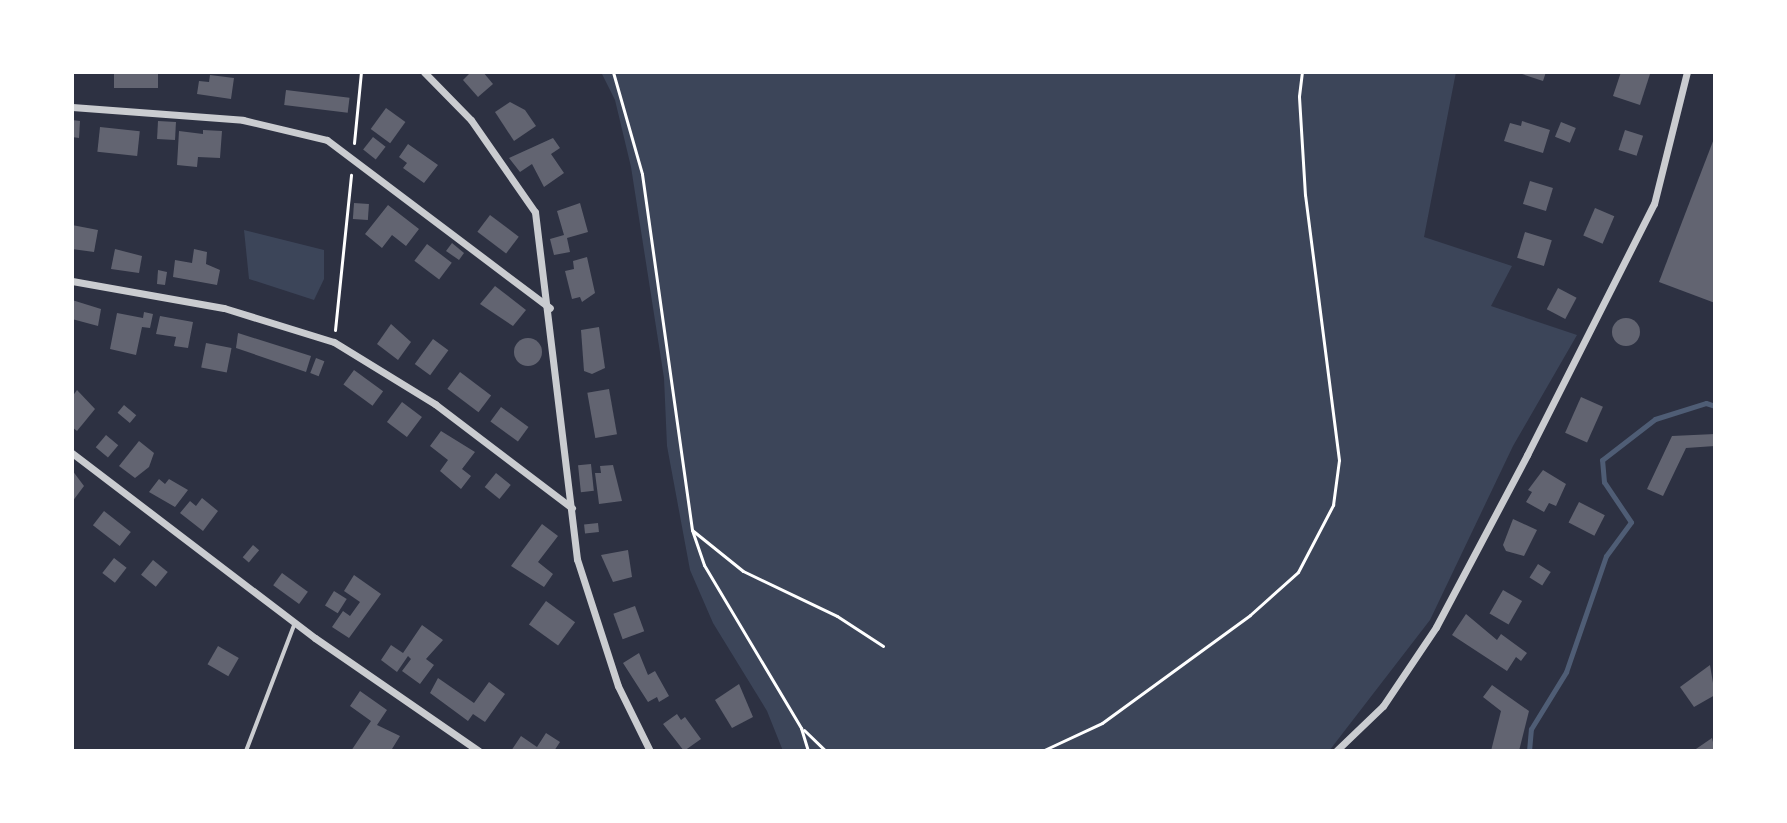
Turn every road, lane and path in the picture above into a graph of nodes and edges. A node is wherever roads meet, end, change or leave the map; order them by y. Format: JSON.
{"nodes":[{"id":1,"x":361,"y":72,"type":"edge"},
{"id":2,"x":424,"y":72,"type":"edge"},
{"id":3,"x":613,"y":72,"type":"edge"},
{"id":4,"x":1302,"y":72,"type":"edge"},
{"id":5,"x":1687,"y":72,"type":"edge"},
{"id":6,"x":72,"y":107,"type":"edge"},
{"id":7,"x":353,"y":157,"type":"junction"},
{"id":8,"x":72,"y":281,"type":"edge"},
{"id":9,"x":550,"y":308,"type":"junction"},
{"id":10,"x":334,"y":342,"type":"junction"},
{"id":11,"x":72,"y":453,"type":"edge"},
{"id":12,"x":572,"y":508,"type":"junction"},
{"id":13,"x":692,"y":530,"type":"junction"},
{"id":14,"x":295,"y":623,"type":"junction"},
{"id":15,"x":883,"y":646,"type":"dead end"},
{"id":16,"x":801,"y":728,"type":"junction"},
{"id":17,"x":246,"y":751,"type":"edge"},
{"id":18,"x":479,"y":751,"type":"edge"},
{"id":19,"x":650,"y":751,"type":"edge"},
{"id":20,"x":808,"y":751,"type":"edge"},
{"id":21,"x":826,"y":751,"type":"edge"},
{"id":22,"x":1042,"y":751,"type":"edge"},
{"id":23,"x":1336,"y":751,"type":"edge"}],
"edges":[{"from":1,"to":7,"type":"path"},
{"from":2,"to":9,"type":"street"},
{"from":3,"to":13,"type":"path"},
{"from":4,"to":22,"type":"path"},
{"from":5,"to":23,"type":"street"},
{"from":6,"to":7,"type":"street"},
{"from":7,"to":9,"type":"street"},
{"from":7,"to":10,"type":"path"},
{"from":8,"to":10,"type":"street"},
{"from":9,"to":12,"type":"street"},
{"from":10,"to":12,"type":"street"},
{"from":11,"to":14,"type":"street"},
{"from":12,"to":19,"type":"street"},
{"from":13,"to":15,"type":"path"},
{"from":13,"to":16,"type":"path"},
{"from":14,"to":17,"type":"lane"},
{"from":14,"to":18,"type":"street"},
{"from":16,"to":20,"type":"path"},
{"from":16,"to":21,"type":"path"}]}
